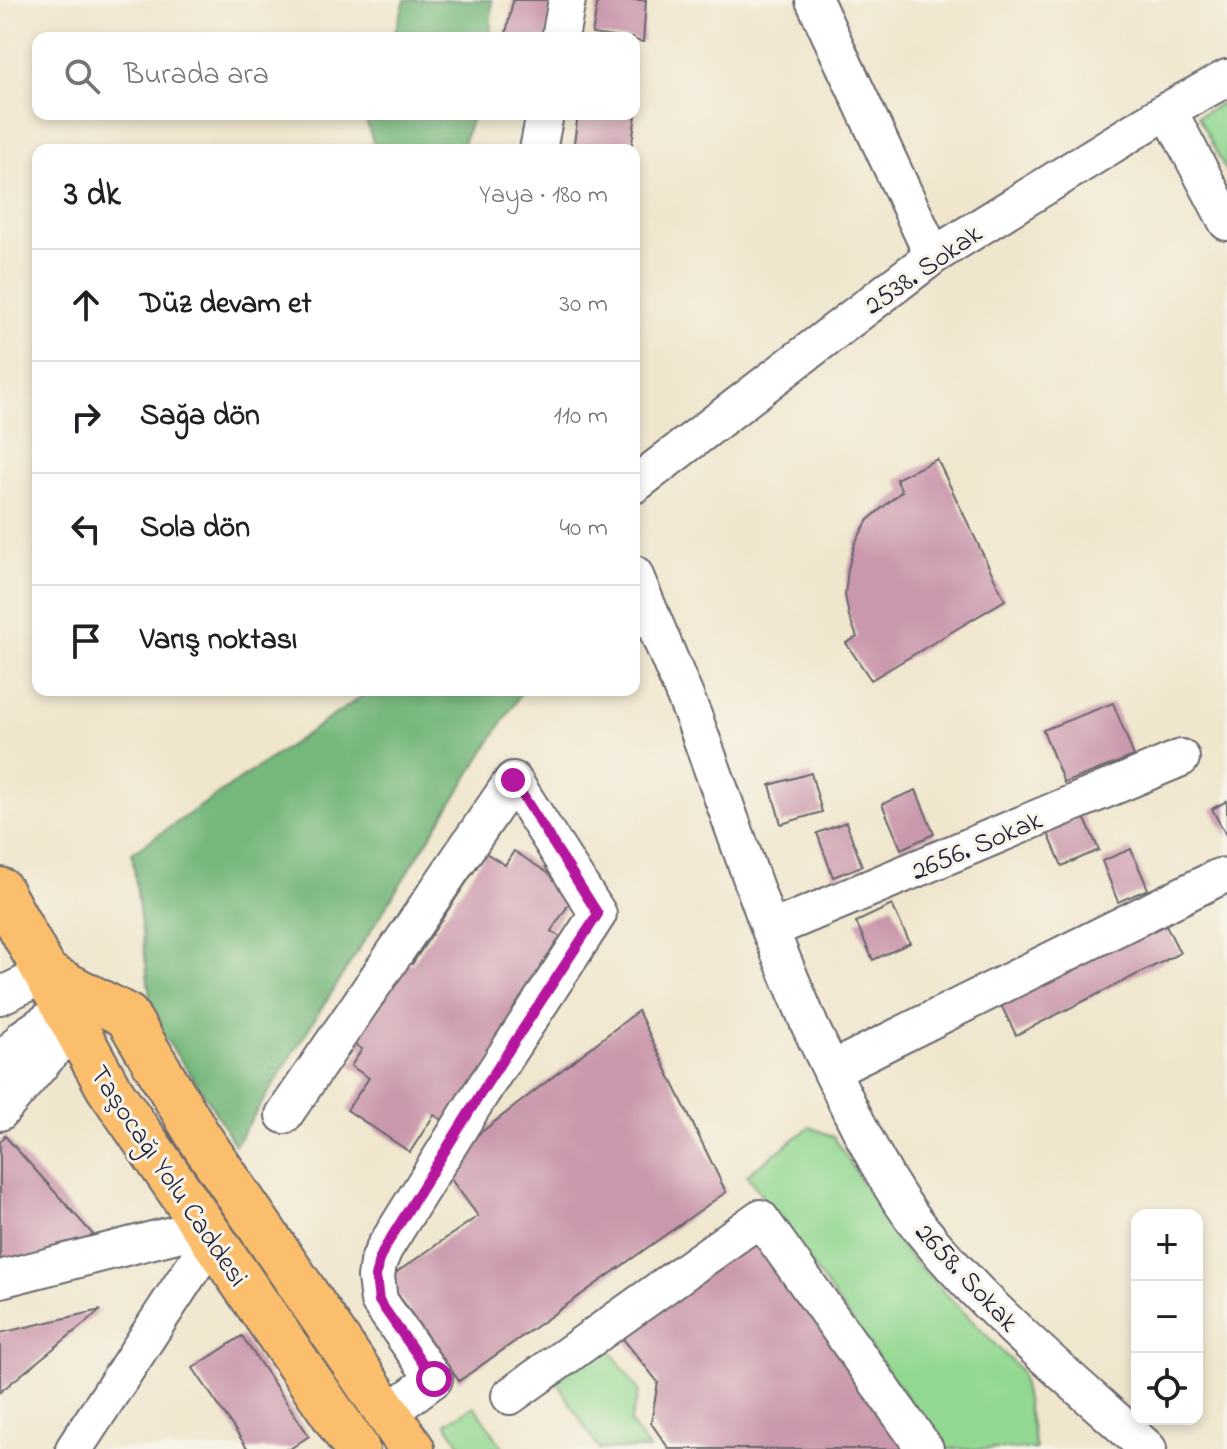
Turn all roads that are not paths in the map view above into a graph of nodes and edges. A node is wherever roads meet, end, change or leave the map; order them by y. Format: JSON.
{"nodes":[{"id":1,"x":567,"y":0,"type":"edge"},
{"id":2,"x":814,"y":0,"type":"edge"},
{"id":3,"x":561,"y":32,"type":"edge"},
{"id":4,"x":1227,"y":78,"type":"edge"},
{"id":5,"x":1168,"y":110,"type":"junction"},
{"id":6,"x":544,"y":120,"type":"edge"},
{"id":7,"x":539,"y":144,"type":"edge"},
{"id":8,"x":1227,"y":222,"type":"edge"},
{"id":9,"x":933,"y":256,"type":"junction"},
{"id":10,"x":640,"y":480,"type":"edge"},
{"id":11,"x":640,"y":588,"type":"edge"},
{"id":12,"x":1181,"y":758,"type":"dead end"},
{"id":13,"x":1219,"y":877,"type":"dead end"},
{"id":14,"x":0,"y":890,"type":"edge"},
{"id":15,"x":770,"y":930,"type":"junction"},
{"id":16,"x":0,"y":996,"type":"edge"},
{"id":17,"x":62,"y":1002,"type":"junction"},
{"id":18,"x":0,"y":1065,"type":"edge"},
{"id":19,"x":831,"y":1070,"type":"junction"},
{"id":20,"x":0,"y":1112,"type":"edge"},
{"id":21,"x":284,"y":1115,"type":"dead end"},
{"id":22,"x":210,"y":1235,"type":"junction"},
{"id":23,"x":0,"y":1279,"type":"edge"},
{"id":24,"x":510,"y":1396,"type":"dead end"},
{"id":25,"x":388,"y":1413,"type":"junction"},
{"id":26,"x":74,"y":1449,"type":"edge"},
{"id":27,"x":357,"y":1449,"type":"edge"},
{"id":28,"x":412,"y":1449,"type":"edge"},
{"id":29,"x":925,"y":1449,"type":"edge"},
{"id":30,"x":1148,"y":1449,"type":"edge"}],
"edges":[{"from":1,"to":3,"type":"street"},
{"from":2,"to":9,"type":"street"},
{"from":4,"to":5,"type":"street","name":"2538. Sokak"},
{"from":5,"to":8,"type":"street"},
{"from":5,"to":9,"type":"street","name":"2538. Sokak"},
{"from":6,"to":7,"type":"street"},
{"from":9,"to":10,"type":"street","name":"2538. Sokak"},
{"from":11,"to":15,"type":"street","name":"2658. Sokak"},
{"from":12,"to":15,"type":"street","name":"2656. Sokak"},
{"from":13,"to":19,"type":"street"},
{"from":14,"to":17,"type":"main road","name":"Taşocağı Yolu Caddesi"},
{"from":15,"to":19,"type":"street","name":"2658. Sokak"},
{"from":16,"to":17,"type":"street"},
{"from":17,"to":18,"type":"street"},
{"from":17,"to":20,"type":"street"},
{"from":17,"to":22,"type":"main road","name":"Taşocağı Yolu Caddesi"},
{"from":17,"to":25,"type":"main road","name":"Taşocağı Yolu Caddesi"},
{"from":19,"to":30,"type":"street","name":"2658. Sokak"},
{"from":21,"to":25,"type":"street"},
{"from":22,"to":23,"type":"street"},
{"from":22,"to":26,"type":"street"},
{"from":22,"to":27,"type":"main road","name":"Taşocağı Yolu Caddesi"},
{"from":24,"to":29,"type":"street"},
{"from":25,"to":28,"type":"main road","name":"Taşocağı Yolu Caddesi"}]}
